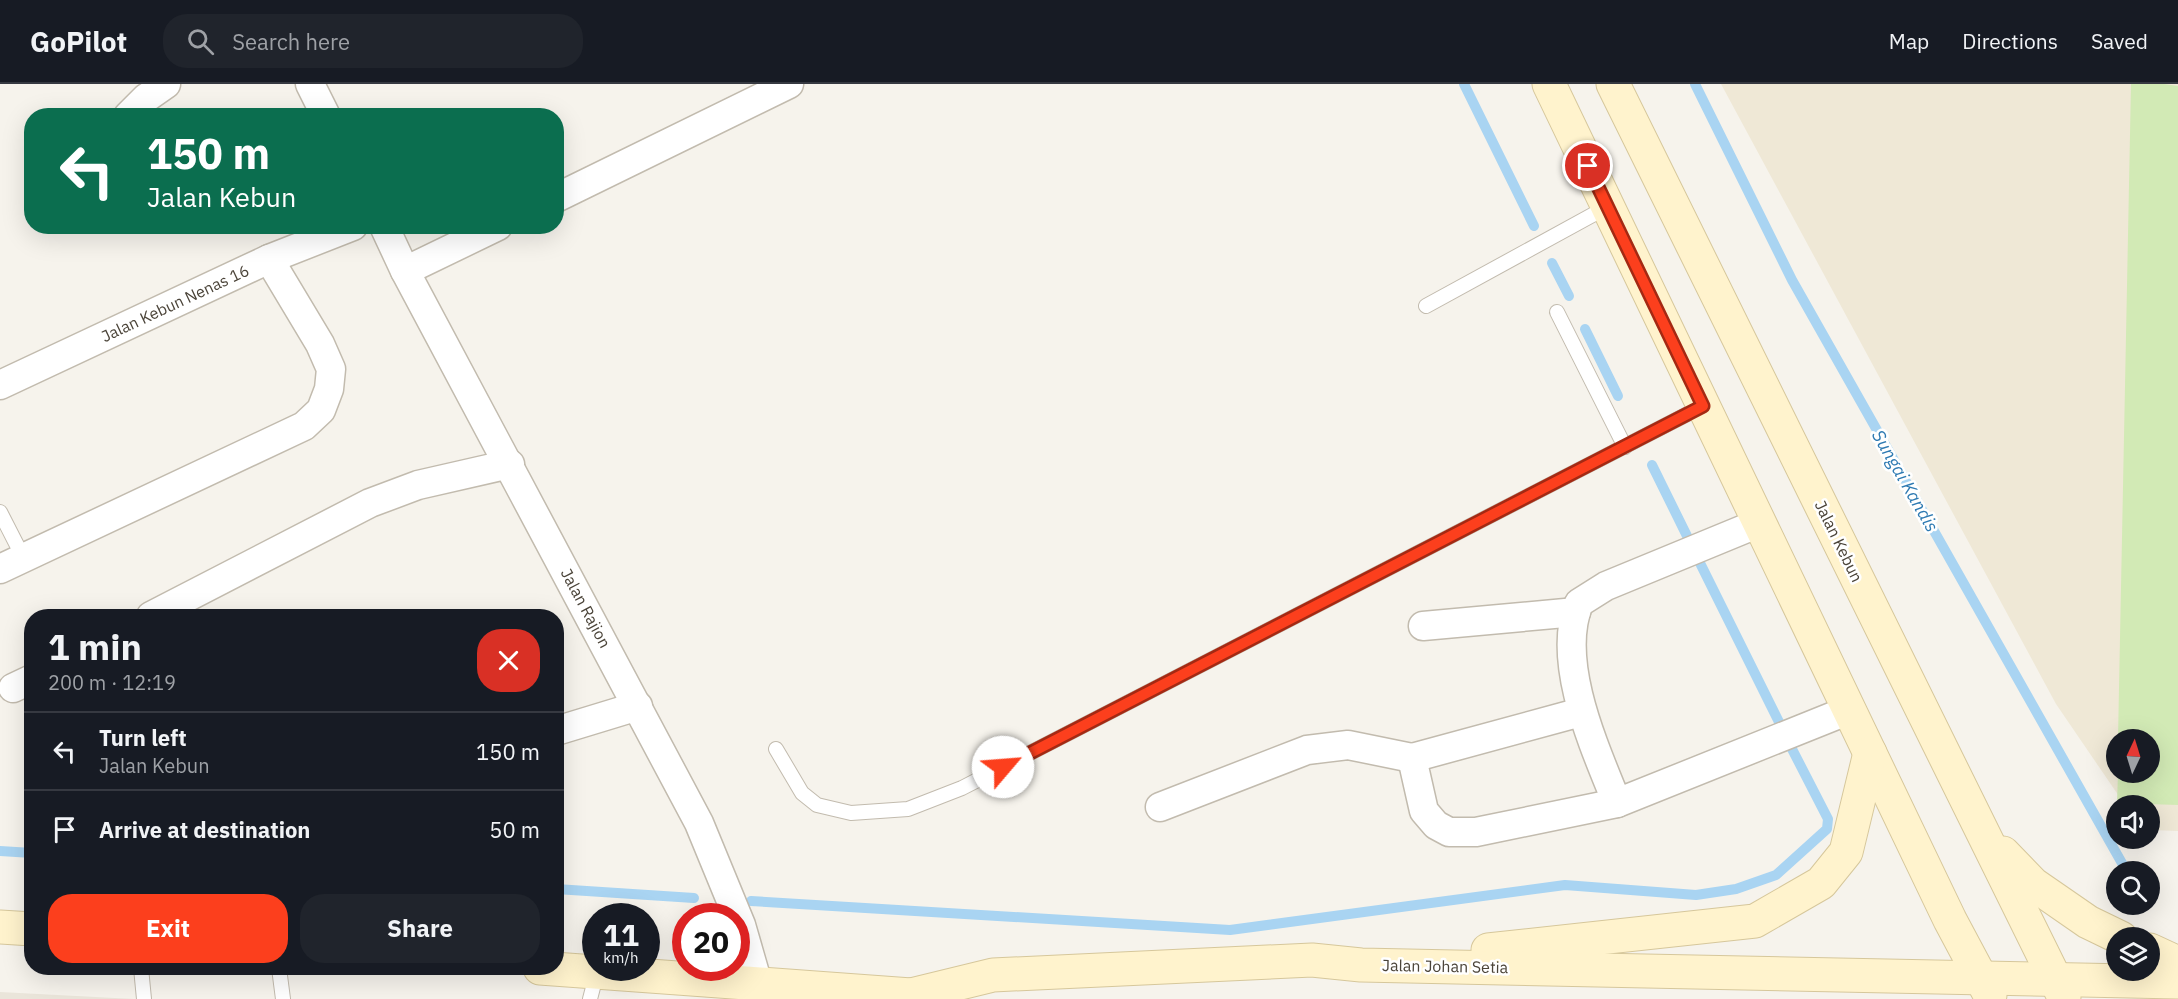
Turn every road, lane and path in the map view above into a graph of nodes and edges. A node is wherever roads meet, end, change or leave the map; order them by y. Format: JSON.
{"nodes":[{"id":1,"x":166,"y":84,"type":"edge"},
{"id":2,"x":789,"y":84,"type":"edge"},
{"id":3,"x":1549,"y":84,"type":"edge"},
{"id":4,"x":1613,"y":84,"type":"edge"},
{"id":5,"x":136,"y":108,"type":"edge"},
{"id":6,"x":564,"y":194,"type":"edge"},
{"id":7,"x":1607,"y":207,"type":"junction"},
{"id":8,"x":333,"y":234,"type":"edge"},
{"id":9,"x":388,"y":234,"type":"edge"},
{"id":10,"x":481,"y":234,"type":"edge"},
{"id":11,"x":269,"y":259,"type":"junction"},
{"id":12,"x":405,"y":271,"type":"junction"},
{"id":13,"x":1426,"y":306,"type":"dead end"},
{"id":14,"x":1557,"y":312,"type":"dead end"},
{"id":15,"x":0,"y":385,"type":"edge"},
{"id":16,"x":1703,"y":406,"type":"junction"},
{"id":17,"x":1625,"y":447,"type":"junction"},
{"id":18,"x":510,"y":465,"type":"junction"},
{"id":19,"x":0,"y":512,"type":"edge"},
{"id":20,"x":1759,"y":523,"type":"junction"},
{"id":21,"x":12,"y":563,"type":"edge"},
{"id":22,"x":164,"y":609,"type":"edge"},
{"id":23,"x":1576,"y":612,"type":"junction"},
{"id":24,"x":1423,"y":626,"type":"dead end"},
{"id":25,"x":638,"y":706,"type":"junction"},
{"id":26,"x":1849,"y":710,"type":"junction"},
{"id":27,"x":1581,"y":712,"type":"junction"},
{"id":28,"x":564,"y":729,"type":"edge"},
{"id":29,"x":776,"y":748,"type":"dead end"},
{"id":30,"x":1870,"y":753,"type":"junction"},
{"id":31,"x":1412,"y":758,"type":"junction"},
{"id":32,"x":1617,"y":803,"type":"junction"},
{"id":33,"x":1160,"y":807,"type":"dead end"},
{"id":34,"x":1983,"y":832,"type":"junction"},
{"id":35,"x":0,"y":927,"type":"edge"},
{"id":36,"x":24,"y":928,"type":"edge"},
{"id":37,"x":2106,"y":931,"type":"edge"},
{"id":38,"x":2160,"y":955,"type":"edge"},
{"id":39,"x":2178,"y":963,"type":"edge"},
{"id":40,"x":1361,"y":964,"type":"junction"},
{"id":41,"x":142,"y":975,"type":"edge"},
{"id":42,"x":280,"y":975,"type":"edge"},
{"id":43,"x":562,"y":975,"type":"edge"},
{"id":44,"x":2178,"y":982,"type":"edge"},
{"id":45,"x":594,"y":985,"type":"edge"},
{"id":46,"x":1987,"y":989,"type":"edge"},
{"id":47,"x":2060,"y":989,"type":"edge"},
{"id":48,"x":762,"y":991,"type":"edge"},
{"id":49,"x":919,"y":997,"type":"edge"},
{"id":50,"x":144,"y":999,"type":"edge"},
{"id":51,"x":283,"y":999,"type":"edge"}],
"edges":[{"from":1,"to":5,"type":"street"},
{"from":2,"to":6,"type":"street"},
{"from":3,"to":7,"type":"main road"},
{"from":4,"to":34,"type":"main road","name":"Jalan Kebun"},
{"from":7,"to":13,"type":"lane"},
{"from":7,"to":16,"type":"main road"},
{"from":8,"to":11,"type":"street","name":"Jalan Kebun Nenas 16"},
{"from":9,"to":12,"type":"street","name":"Jalan Rajion"},
{"from":10,"to":12,"type":"street"},
{"from":11,"to":15,"type":"street","name":"Jalan Kebun Nenas 16"},
{"from":11,"to":21,"type":"street"},
{"from":12,"to":18,"type":"street","name":"Jalan Rajion"},
{"from":14,"to":17,"type":"lane"},
{"from":16,"to":17,"type":"lane"},
{"from":16,"to":20,"type":"main road"},
{"from":17,"to":29,"type":"lane"},
{"from":18,"to":22,"type":"street"},
{"from":18,"to":25,"type":"street","name":"Jalan Rajion"},
{"from":19,"to":21,"type":"lane"},
{"from":20,"to":23,"type":"street"},
{"from":20,"to":26,"type":"main road"},
{"from":23,"to":24,"type":"street"},
{"from":23,"to":27,"type":"street"},
{"from":25,"to":28,"type":"street"},
{"from":25,"to":48,"type":"street","name":"Jalan Rajion"},
{"from":26,"to":30,"type":"main road"},
{"from":26,"to":32,"type":"street"},
{"from":27,"to":31,"type":"street"},
{"from":27,"to":32,"type":"street"},
{"from":30,"to":40,"type":"main road"},
{"from":30,"to":46,"type":"main road"},
{"from":31,"to":32,"type":"street"},
{"from":31,"to":33,"type":"street"},
{"from":34,"to":37,"type":"main road"},
{"from":34,"to":47,"type":"main road","name":"Jalan Kebun"},
{"from":35,"to":36,"type":"main road"},
{"from":38,"to":39,"type":"main road"},
{"from":40,"to":46,"type":"main road","name":"Jalan Johan Setia"},
{"from":40,"to":49,"type":"main road","name":"Jalan Johan Setia"},
{"from":41,"to":50,"type":"lane"},
{"from":42,"to":51,"type":"lane"},
{"from":43,"to":45,"type":"main road","name":"Jalan Johan Setia"},
{"from":44,"to":47,"type":"main road","name":"Jalan Johan Setia"},
{"from":45,"to":48,"type":"main road","name":"Jalan Johan Setia"},
{"from":46,"to":47,"type":"main road","name":"Jalan Johan Setia"},
{"from":48,"to":49,"type":"main road","name":"Jalan Johan Setia"}]}
